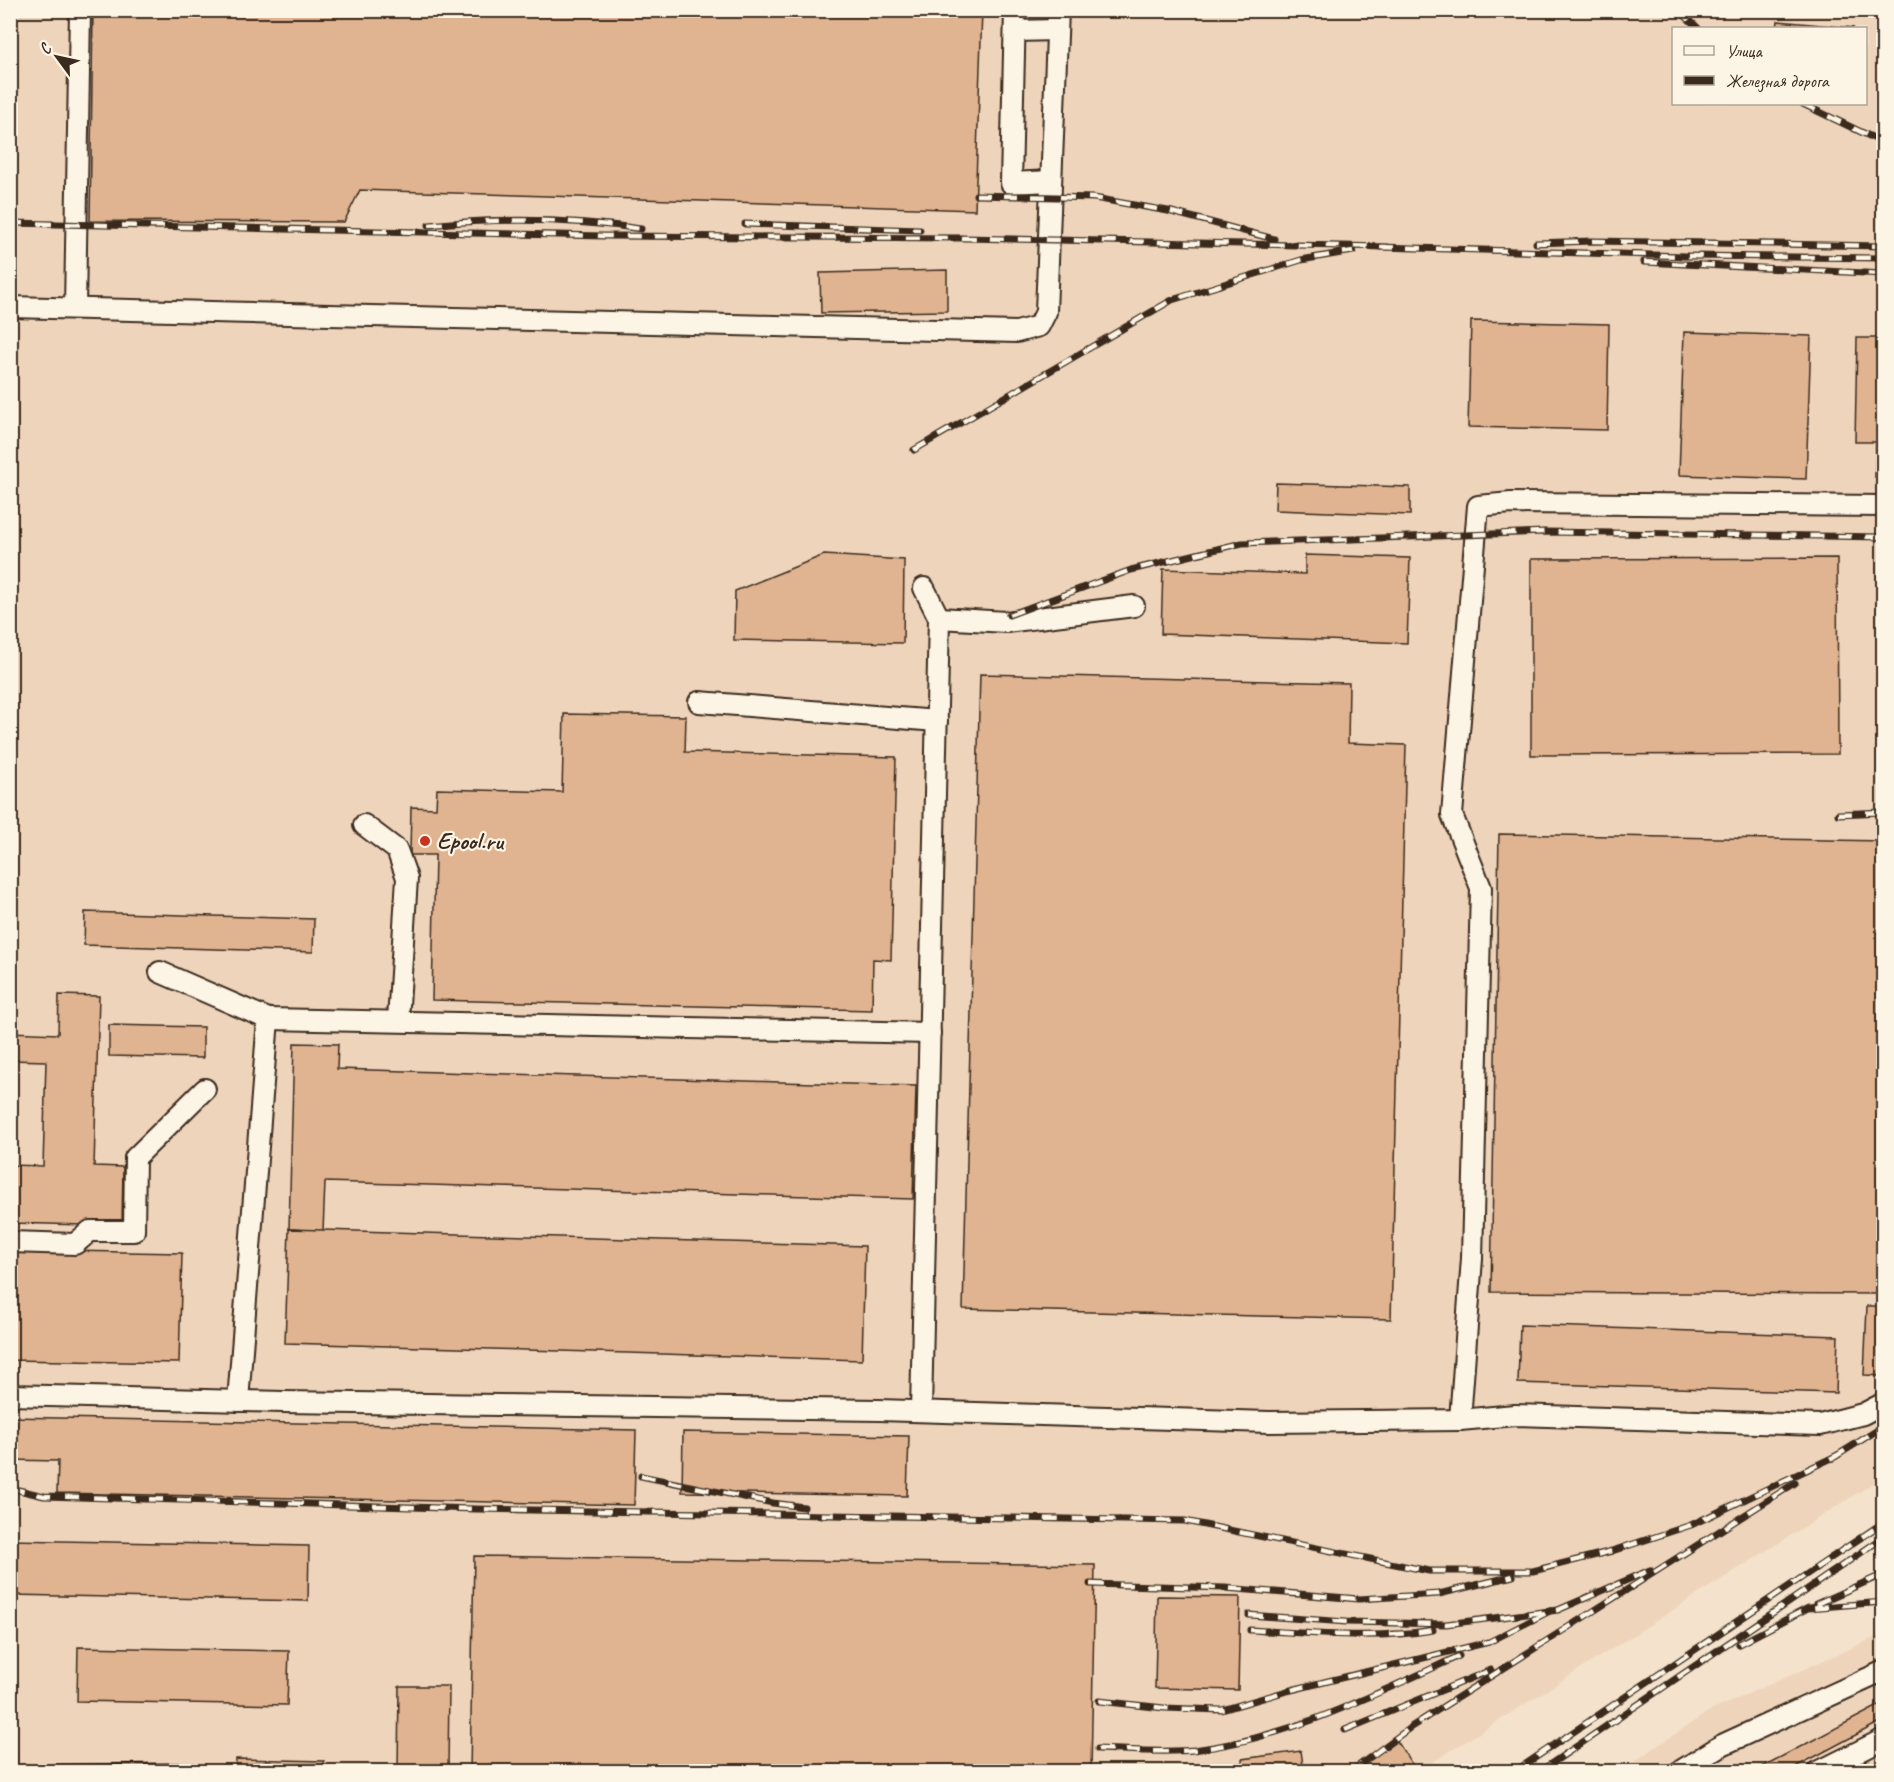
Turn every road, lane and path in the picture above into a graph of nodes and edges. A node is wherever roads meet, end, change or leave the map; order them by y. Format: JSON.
{"nodes":[{"id":1,"x":80,"y":10,"type":"edge"},
{"id":2,"x":1015,"y":10,"type":"edge"},
{"id":3,"x":1058,"y":20,"type":"edge"},
{"id":4,"x":1015,"y":31,"type":"junction"},
{"id":5,"x":1051,"y":181,"type":"junction"},
{"id":6,"x":10,"y":307,"type":"edge"},
{"id":7,"x":75,"y":308,"type":"junction"},
{"id":8,"x":1884,"y":506,"type":"edge"},
{"id":9,"x":924,"y":588,"type":"dead end"},
{"id":10,"x":1134,"y":606,"type":"dead end"},
{"id":11,"x":939,"y":618,"type":"junction"},
{"id":12,"x":699,"y":702,"type":"dead end"},
{"id":13,"x":937,"y":721,"type":"junction"},
{"id":14,"x":364,"y":825,"type":"dead end"},
{"id":15,"x":160,"y":972,"type":"dead end"},
{"id":16,"x":268,"y":1019,"type":"junction"},
{"id":17,"x":398,"y":1022,"type":"junction"},
{"id":18,"x":930,"y":1033,"type":"junction"},
{"id":19,"x":205,"y":1089,"type":"dead end"},
{"id":20,"x":10,"y":1242,"type":"edge"},
{"id":21,"x":10,"y":1395,"type":"edge"},
{"id":22,"x":238,"y":1401,"type":"junction"},
{"id":23,"x":1884,"y":1403,"type":"edge"},
{"id":24,"x":921,"y":1411,"type":"junction"},
{"id":25,"x":1460,"y":1420,"type":"junction"},
{"id":26,"x":1884,"y":1671,"type":"edge"},
{"id":27,"x":1884,"y":1739,"type":"edge"},
{"id":28,"x":1679,"y":1772,"type":"edge"},
{"id":29,"x":1818,"y":1772,"type":"edge"}],
"edges":[{"from":1,"to":7,"type":"lane"},
{"from":2,"to":4,"type":"lane"},
{"from":3,"to":4,"type":"lane"},
{"from":3,"to":5,"type":"lane"},
{"from":4,"to":5,"type":"lane"},
{"from":5,"to":7,"type":"lane"},
{"from":6,"to":7,"type":"lane"},
{"from":8,"to":25,"type":"lane"},
{"from":9,"to":11,"type":"lane"},
{"from":10,"to":11,"type":"lane"},
{"from":11,"to":13,"type":"lane"},
{"from":12,"to":13,"type":"lane"},
{"from":13,"to":18,"type":"lane"},
{"from":14,"to":17,"type":"lane"},
{"from":15,"to":16,"type":"lane"},
{"from":16,"to":17,"type":"lane"},
{"from":16,"to":22,"type":"lane"},
{"from":17,"to":18,"type":"lane"},
{"from":18,"to":24,"type":"lane"},
{"from":19,"to":20,"type":"lane"},
{"from":21,"to":22,"type":"lane"},
{"from":22,"to":24,"type":"lane"},
{"from":23,"to":25,"type":"lane"},
{"from":24,"to":25,"type":"lane"},
{"from":26,"to":28,"type":"lane"},
{"from":27,"to":29,"type":"lane"}]}
